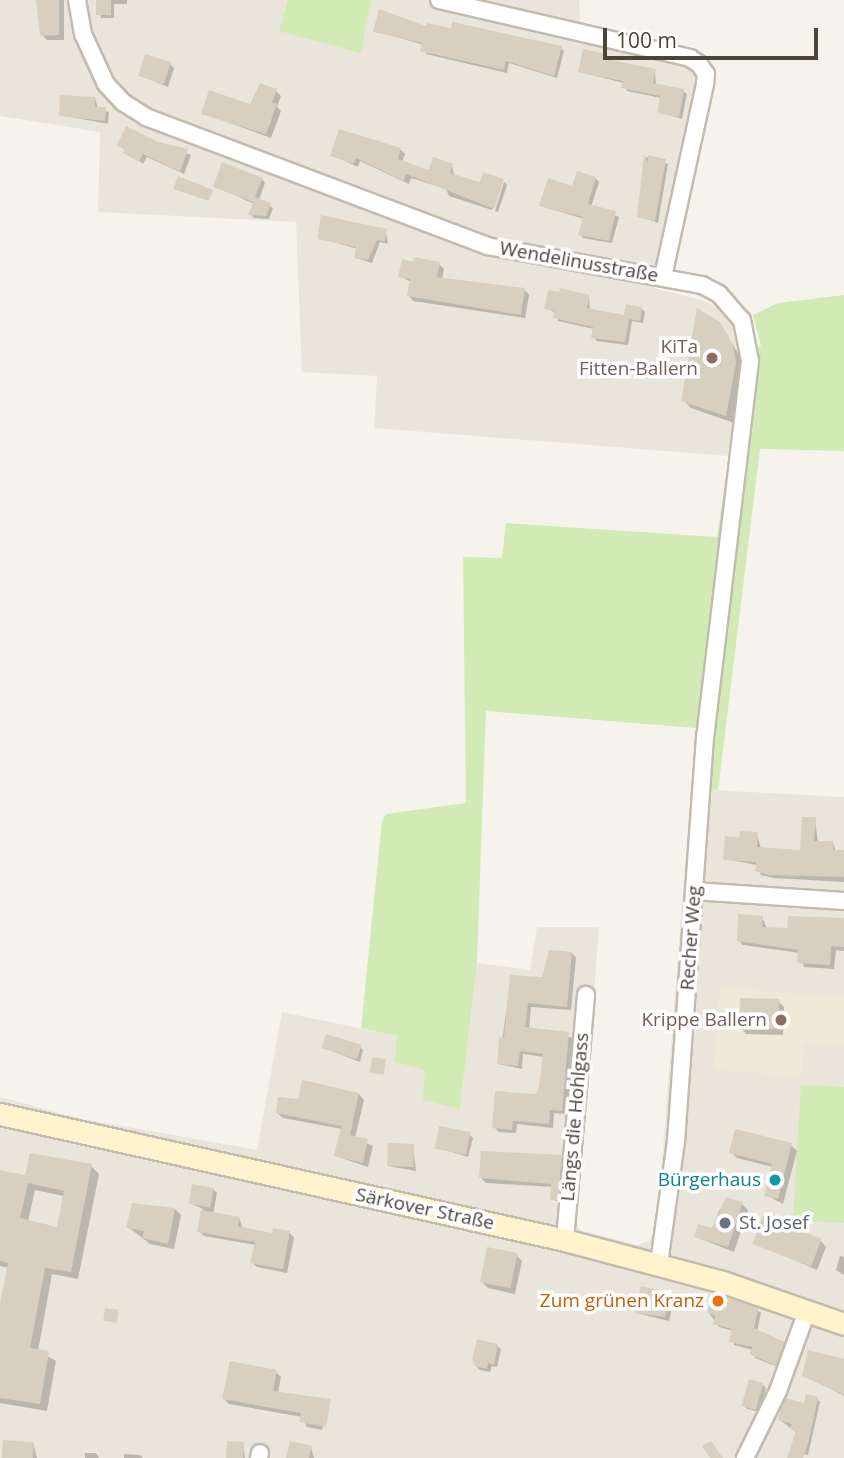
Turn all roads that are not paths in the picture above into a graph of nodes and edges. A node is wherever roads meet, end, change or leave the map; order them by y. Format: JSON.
{"nodes":[{"id":1,"x":77,"y":0,"type":"edge"},
{"id":2,"x":439,"y":0,"type":"edge"},
{"id":3,"x":459,"y":2,"type":"edge"},
{"id":4,"x":663,"y":276,"type":"junction"},
{"id":5,"x":705,"y":737,"type":"joint"},
{"id":6,"x":694,"y":891,"type":"junction"},
{"id":7,"x":844,"y":901,"type":"edge"},
{"id":8,"x":586,"y":995,"type":"dead end"},
{"id":9,"x":0,"y":1114,"type":"edge"},
{"id":10,"x":565,"y":1240,"type":"junction"},
{"id":11,"x":659,"y":1264,"type":"junction"},
{"id":12,"x":807,"y":1311,"type":"junction"},
{"id":13,"x":844,"y":1324,"type":"edge"},
{"id":14,"x":744,"y":1458,"type":"edge"}],
"edges":[{"from":1,"to":4,"type":"street","name":"Wendelinusstraße"},
{"from":2,"to":3,"type":"street"},
{"from":3,"to":4,"type":"street"},
{"from":4,"to":5,"type":"street","name":"Wendelinusstraße"},
{"from":5,"to":6,"type":"street","name":"Recher Weg"},
{"from":6,"to":7,"type":"street"},
{"from":6,"to":11,"type":"street","name":"Recher Weg"},
{"from":8,"to":10,"type":"street","name":"Längs die Hohlgass"},
{"from":9,"to":10,"type":"main road","name":"Särkover Straße"},
{"from":10,"to":11,"type":"main road","name":"Särkover Straße"},
{"from":11,"to":12,"type":"main road","name":"Särkover Straße"},
{"from":12,"to":13,"type":"main road","name":"Särkover Straße"},
{"from":12,"to":14,"type":"street"}]}
